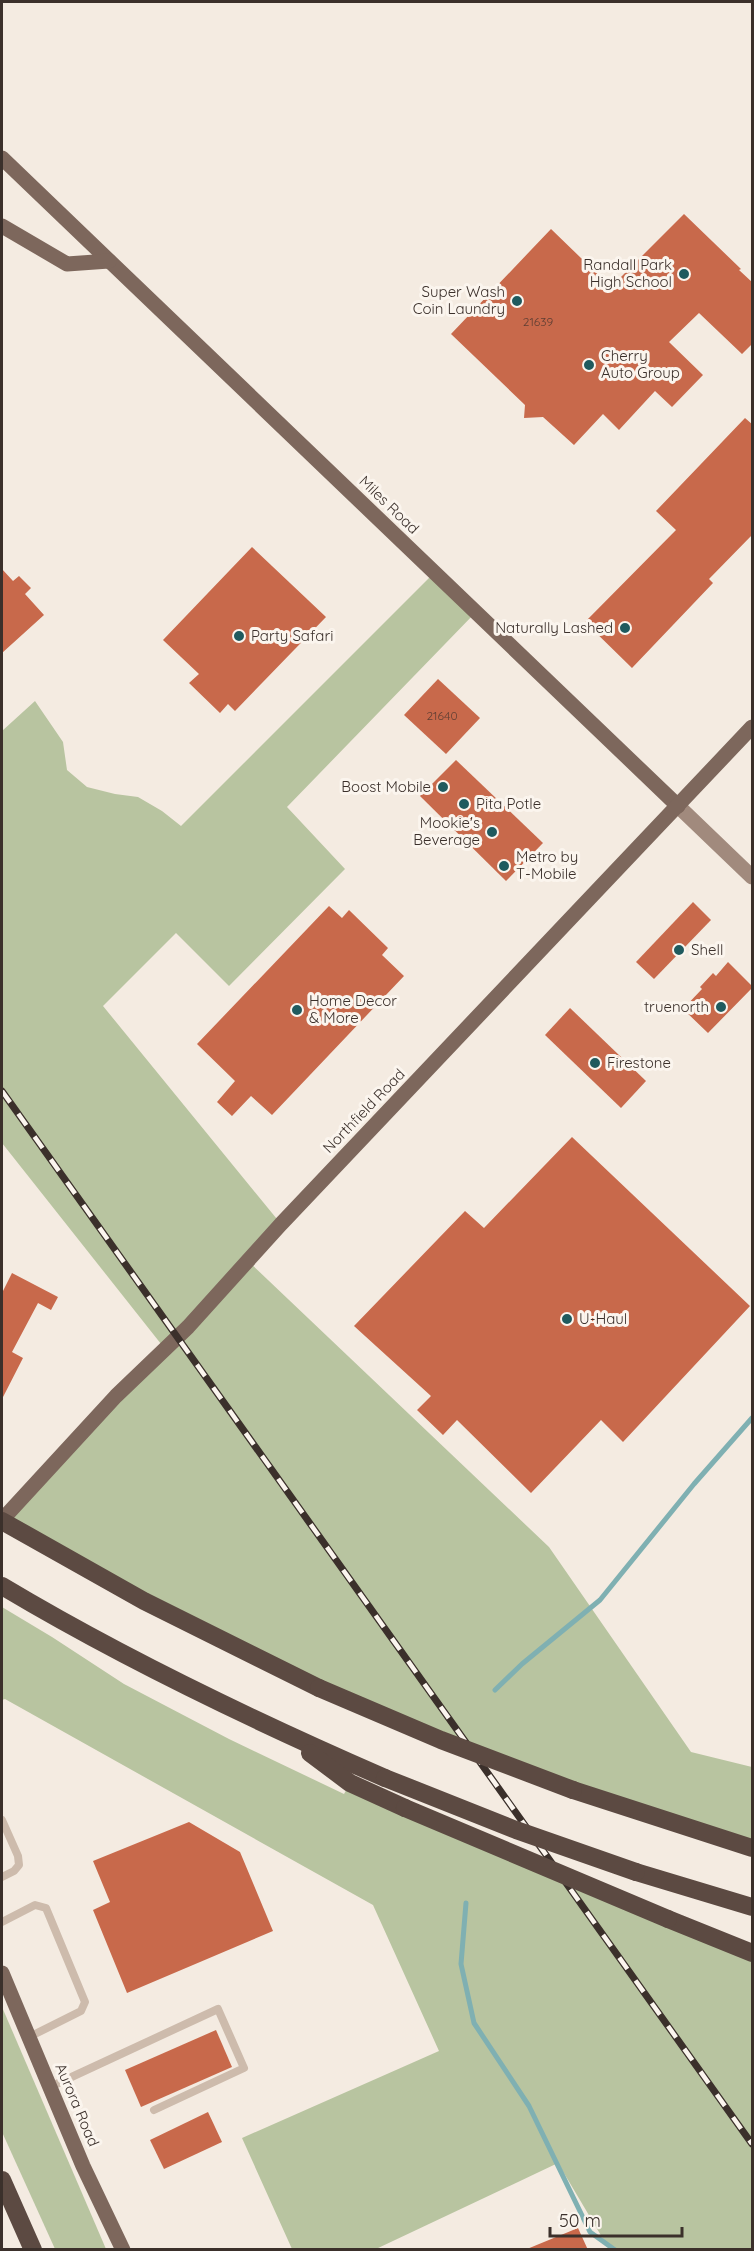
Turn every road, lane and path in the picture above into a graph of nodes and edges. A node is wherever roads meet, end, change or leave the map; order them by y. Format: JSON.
{"nodes":[{"id":1,"x":2,"y":159,"type":"edge"},
{"id":2,"x":2,"y":226,"type":"edge"},
{"id":3,"x":110,"y":261,"type":"junction"},
{"id":4,"x":753,"y":727,"type":"edge"},
{"id":5,"x":678,"y":806,"type":"junction"},
{"id":6,"x":753,"y":877,"type":"edge"},
{"id":7,"x":2,"y":1520,"type":"edge"},
{"id":8,"x":2,"y":1586,"type":"edge"},
{"id":9,"x":282,"y":1732,"type":"junction"},
{"id":10,"x":2,"y":1820,"type":"edge"},
{"id":11,"x":753,"y":1848,"type":"edge"},
{"id":12,"x":2,"y":1877,"type":"edge"},
{"id":13,"x":753,"y":1907,"type":"edge"},
{"id":14,"x":2,"y":1922,"type":"edge"},
{"id":15,"x":753,"y":1953,"type":"edge"},
{"id":16,"x":2,"y":1973,"type":"edge"},
{"id":17,"x":29,"y":2037,"type":"junction"},
{"id":18,"x":50,"y":2087,"type":"junction"},
{"id":19,"x":154,"y":2110,"type":"dead end"},
{"id":20,"x":2,"y":2180,"type":"edge"},
{"id":21,"x":33,"y":2250,"type":"edge"},
{"id":22,"x":123,"y":2250,"type":"edge"}],
"edges":[{"from":1,"to":3,"type":"main road","name":"Miles Road"},
{"from":2,"to":3,"type":"main road"},
{"from":3,"to":5,"type":"main road","name":"Miles Road"},
{"from":4,"to":5,"type":"main road","name":"Northfield Road"},
{"from":5,"to":6,"type":"main road","name":"Miles Road"},
{"from":5,"to":7,"type":"main road","name":"Northfield Road"},
{"from":7,"to":11,"type":"highway","bridge":true},
{"from":8,"to":9,"type":"highway"},
{"from":9,"to":13,"type":"highway","bridge":true},
{"from":9,"to":15,"type":"highway","bridge":true},
{"from":10,"to":12,"type":"lane"},
{"from":14,"to":17,"type":"lane"},
{"from":16,"to":17,"type":"main road","name":"Aurora Road"},
{"from":17,"to":18,"type":"main road","name":"Aurora Road"},
{"from":18,"to":19,"type":"lane"},
{"from":18,"to":22,"type":"main road","name":"Aurora Road"},
{"from":20,"to":21,"type":"highway"}]}
